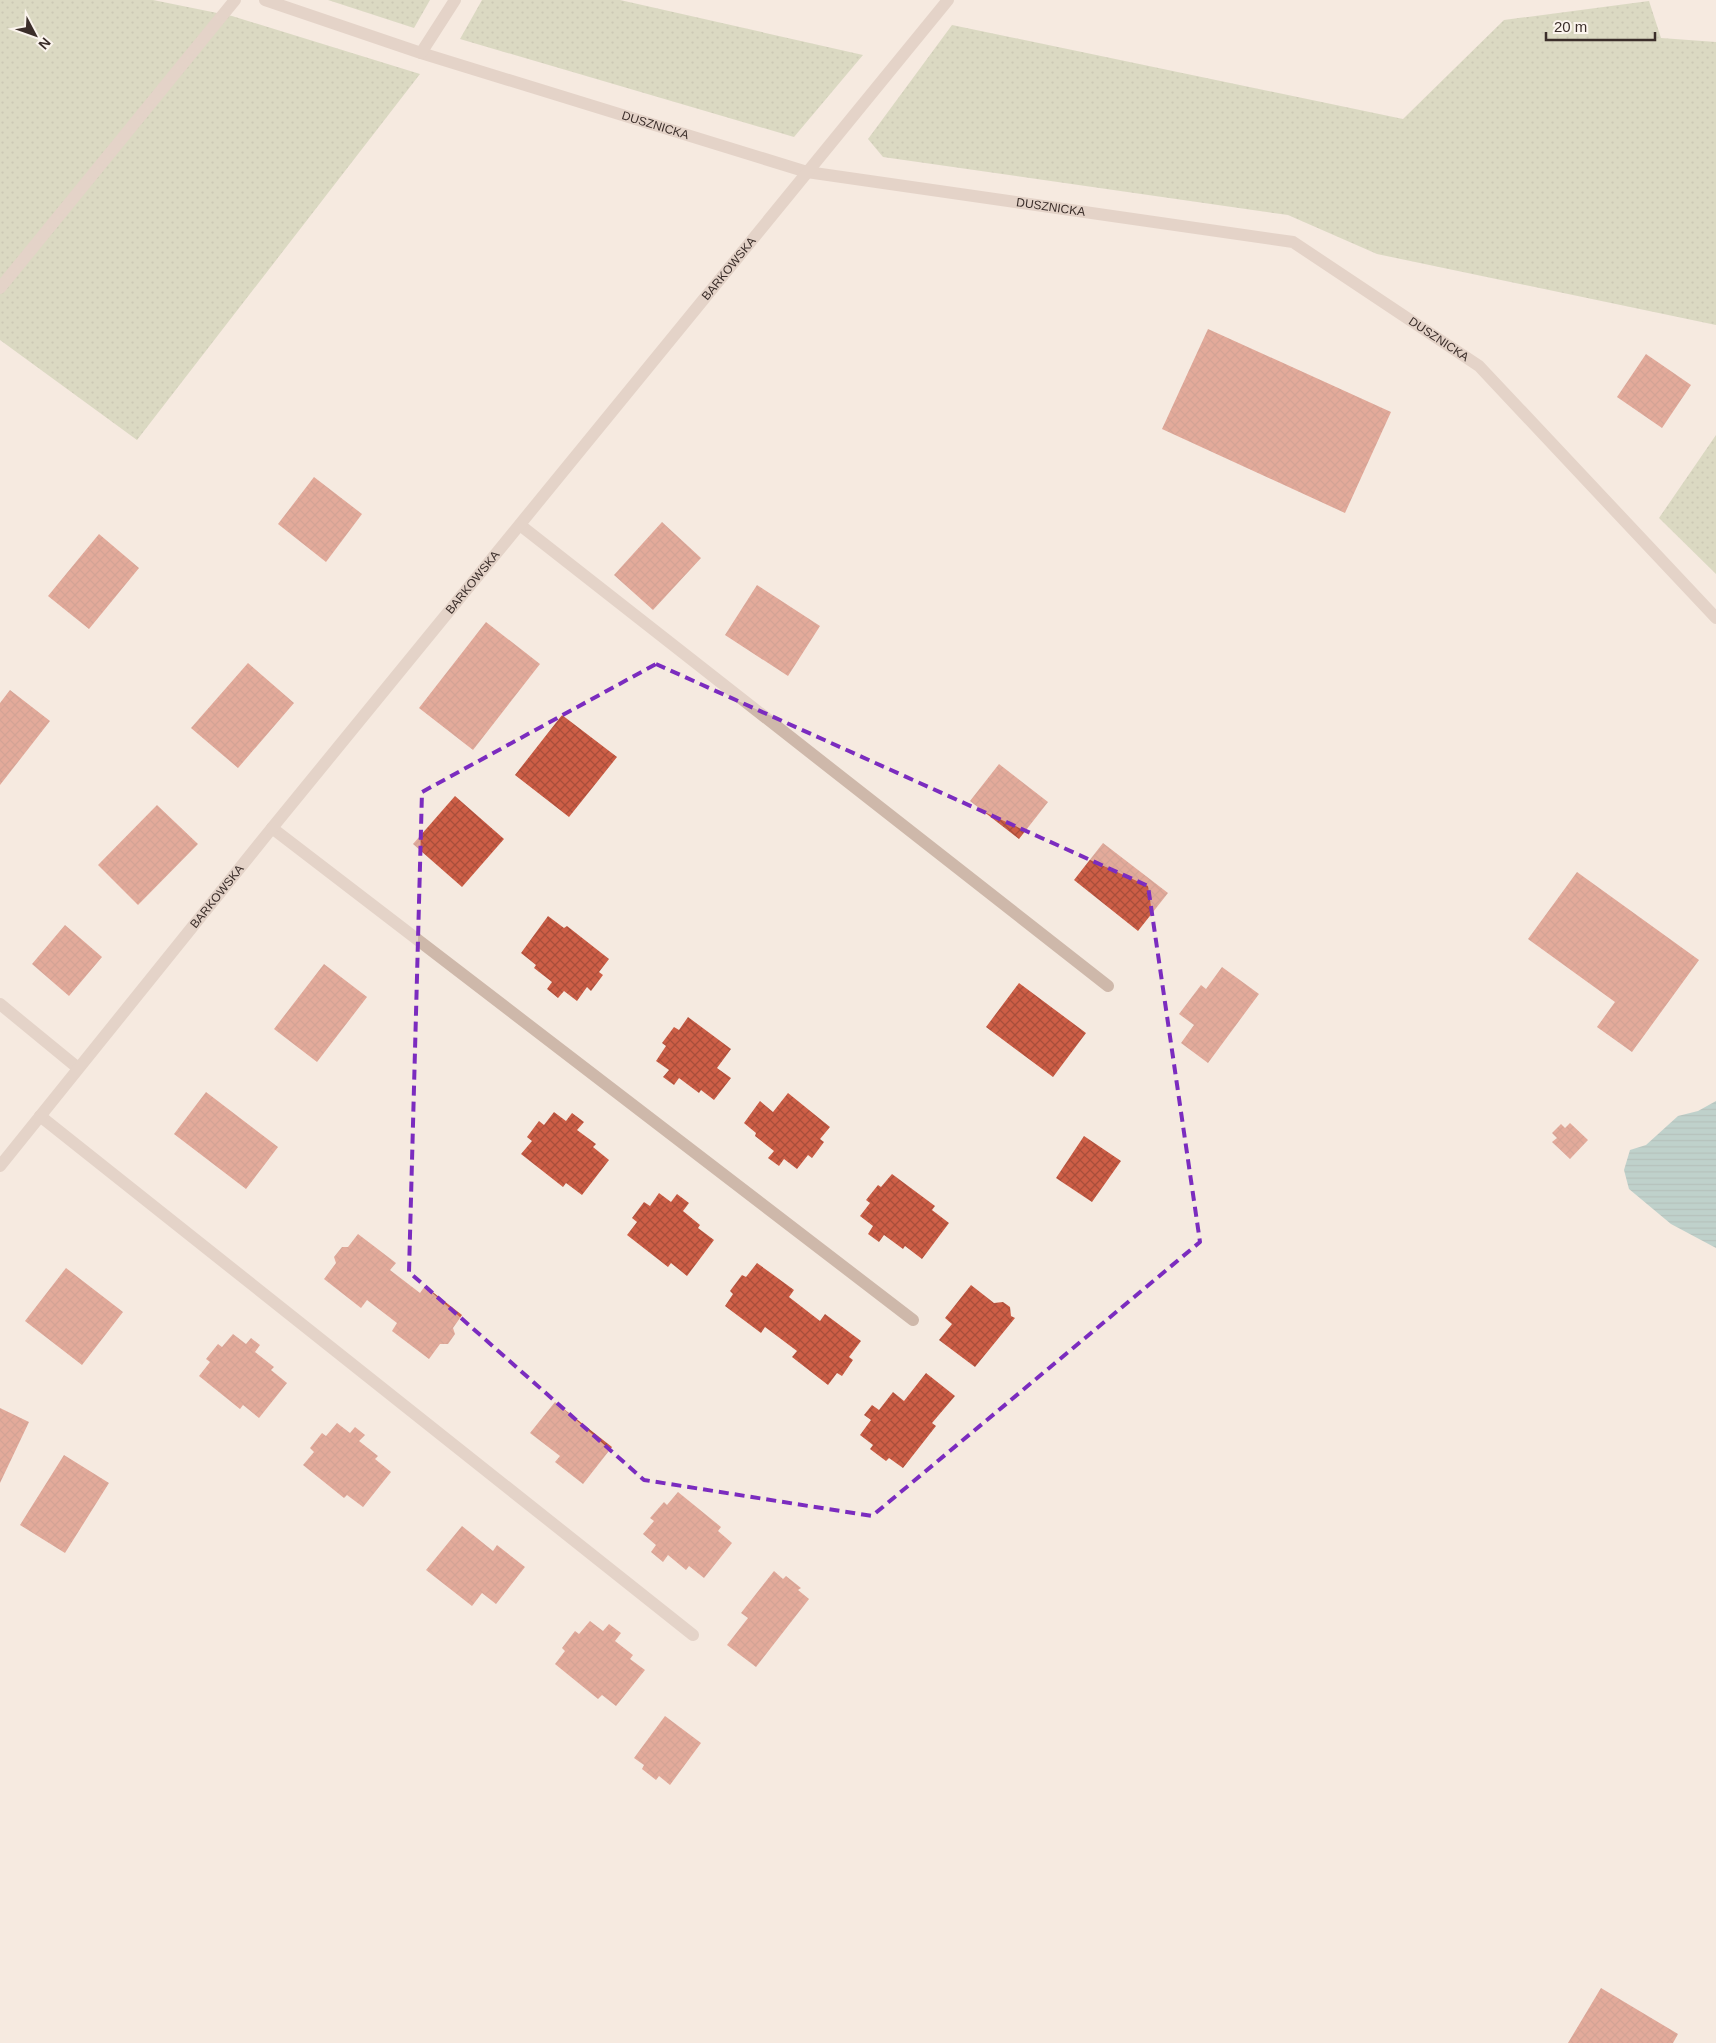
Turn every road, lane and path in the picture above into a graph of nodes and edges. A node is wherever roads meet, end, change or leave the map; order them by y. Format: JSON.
{"nodes":[{"id":1,"x":235,"y":0,"type":"edge"},
{"id":2,"x":265,"y":0,"type":"edge"},
{"id":3,"x":455,"y":0,"type":"edge"},
{"id":4,"x":948,"y":0,"type":"edge"},
{"id":5,"x":420,"y":53,"type":"junction"},
{"id":6,"x":807,"y":172,"type":"junction"},
{"id":7,"x":0,"y":288,"type":"edge"},
{"id":8,"x":520,"y":525,"type":"junction"},
{"id":9,"x":1716,"y":618,"type":"edge"},
{"id":10,"x":272,"y":828,"type":"junction"},
{"id":11,"x":1108,"y":986,"type":"dead end"},
{"id":12,"x":0,"y":1004,"type":"edge"},
{"id":13,"x":78,"y":1068,"type":"junction"},
{"id":14,"x":40,"y":1116,"type":"junction"},
{"id":15,"x":0,"y":1166,"type":"edge"},
{"id":16,"x":914,"y":1320,"type":"dead end"},
{"id":17,"x":693,"y":1635,"type":"dead end"}],
"edges":[{"from":1,"to":7,"type":"street"},
{"from":2,"to":5,"type":"street","name":"DUSZNICKA"},
{"from":3,"to":5,"type":"street"},
{"from":4,"to":6,"type":"street","name":"BARKOWSKA"},
{"from":5,"to":6,"type":"street","name":"DUSZNICKA"},
{"from":6,"to":8,"type":"street","name":"BARKOWSKA"},
{"from":6,"to":9,"type":"street","name":"DUSZNICKA"},
{"from":8,"to":10,"type":"street","name":"BARKOWSKA"},
{"from":8,"to":11,"type":"street"},
{"from":10,"to":13,"type":"street","name":"BARKOWSKA"},
{"from":10,"to":16,"type":"street"},
{"from":12,"to":13,"type":"street"},
{"from":13,"to":14,"type":"street","name":"BARKOWSKA"},
{"from":14,"to":15,"type":"street","name":"BARKOWSKA"},
{"from":14,"to":17,"type":"street"}]}
